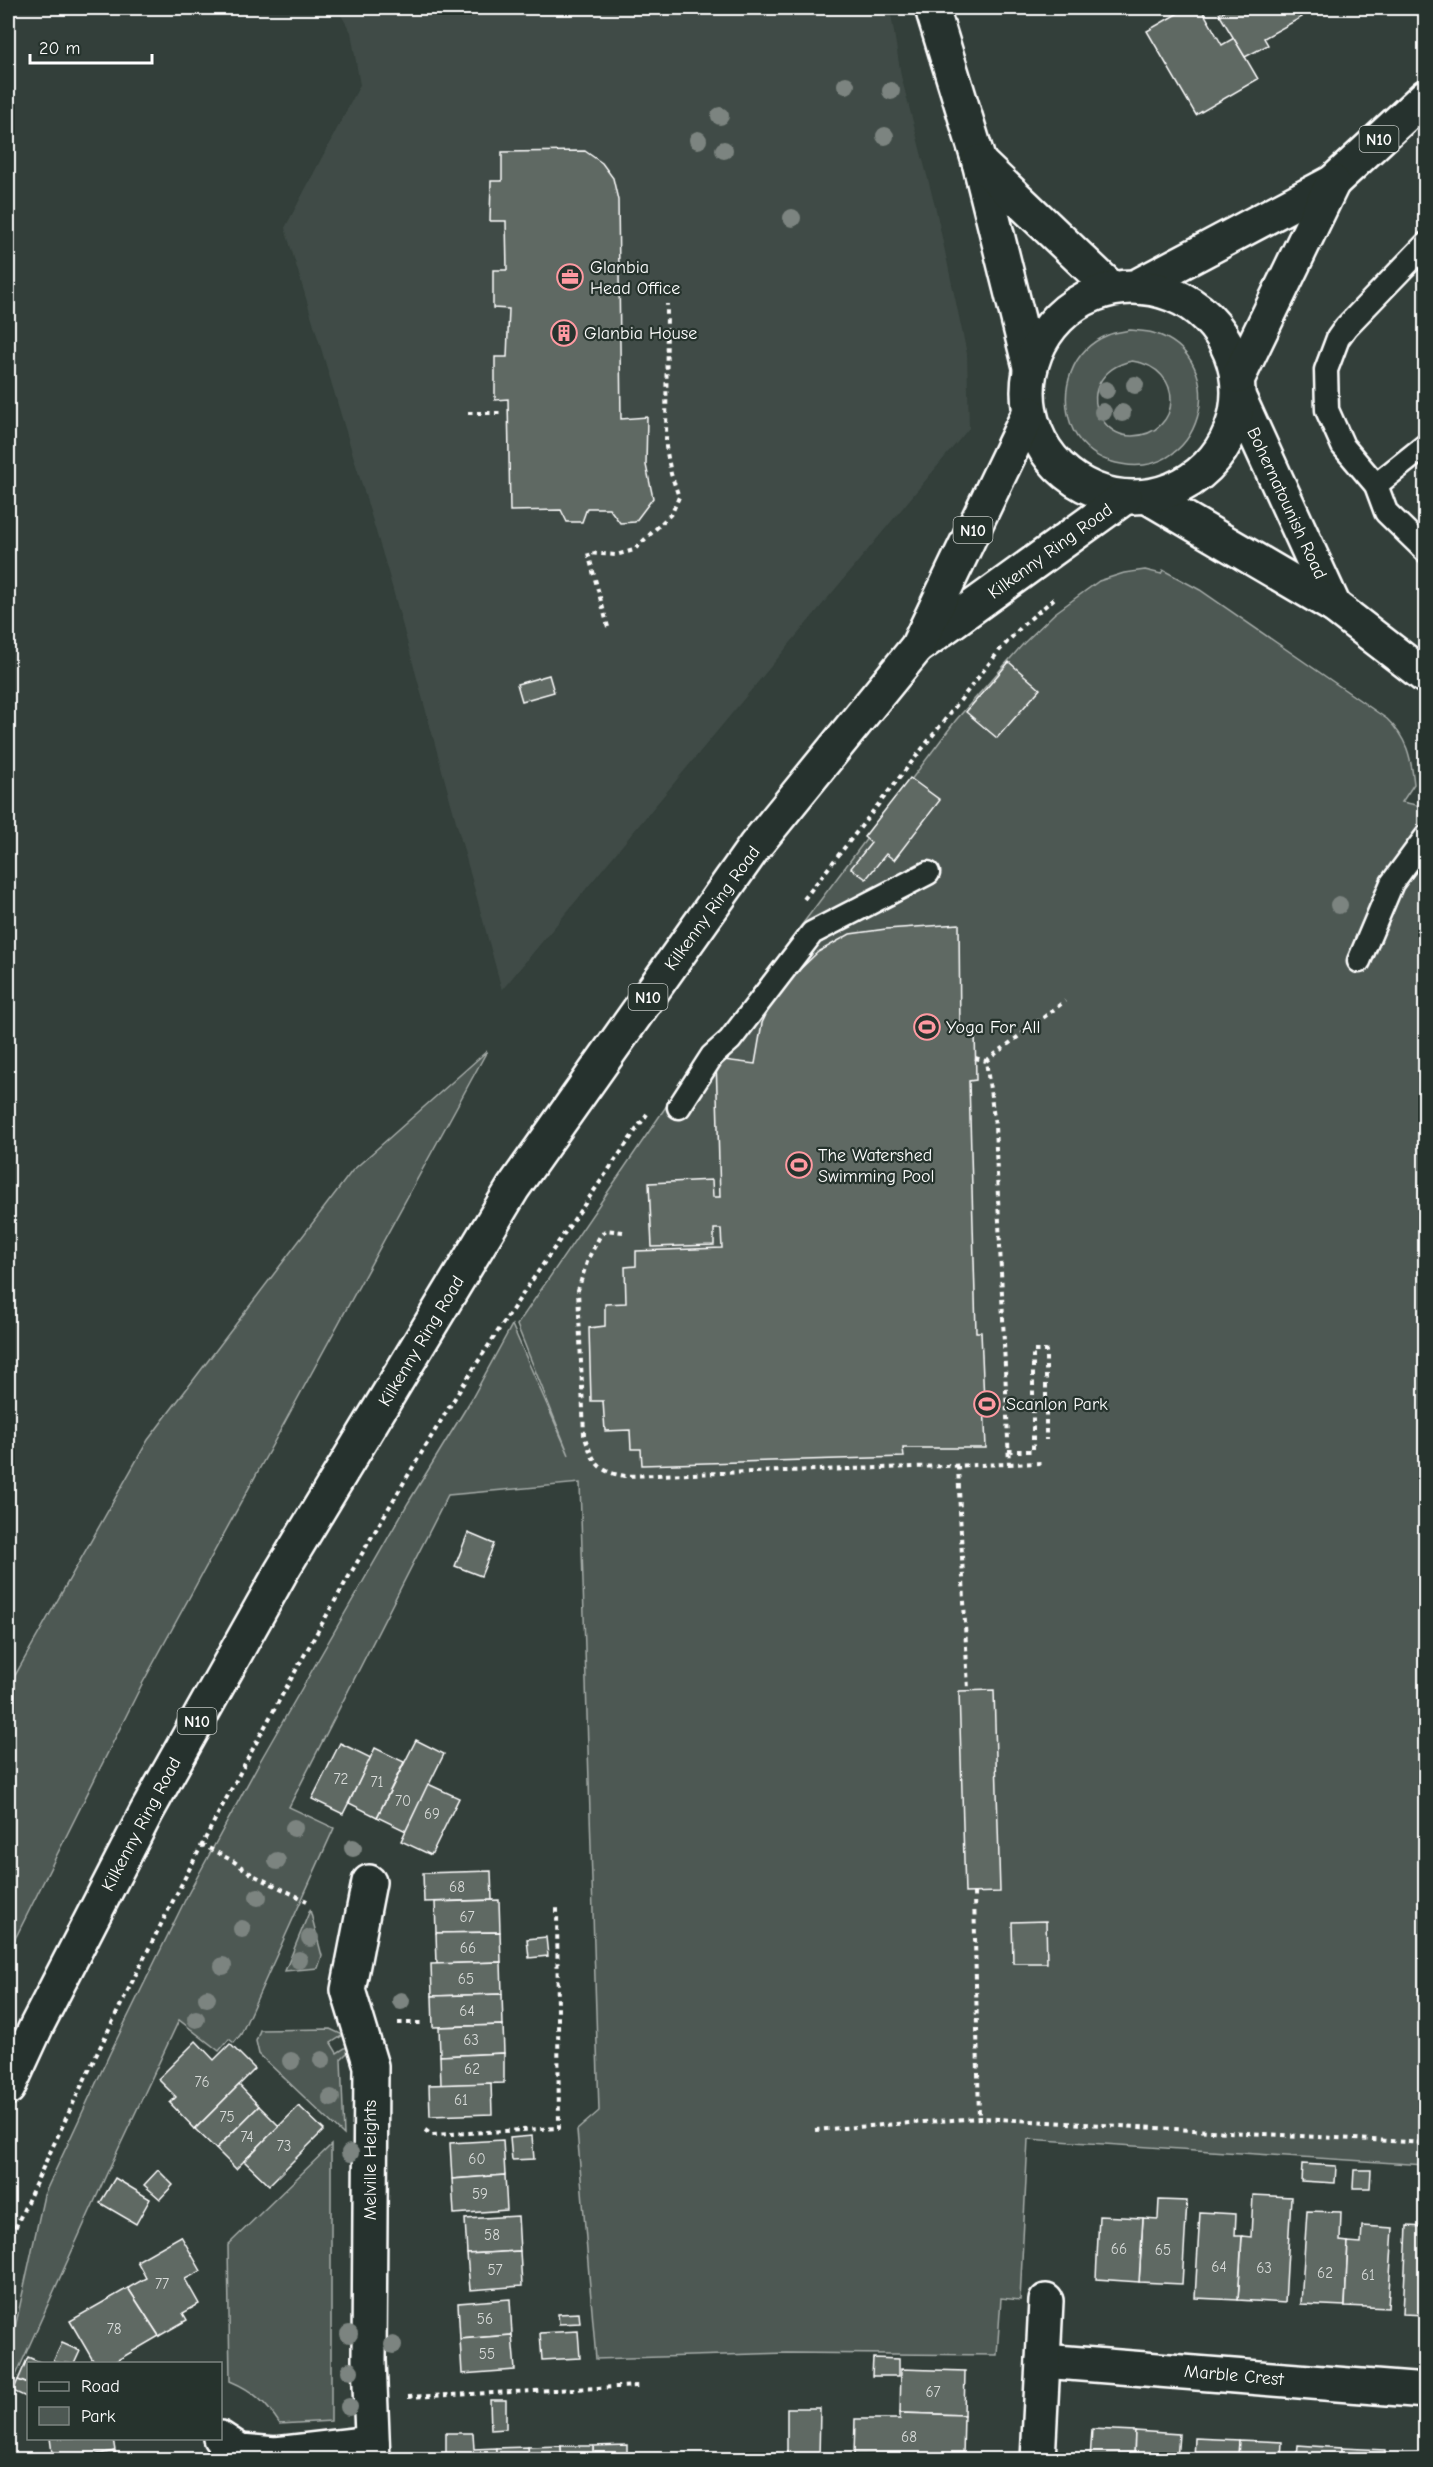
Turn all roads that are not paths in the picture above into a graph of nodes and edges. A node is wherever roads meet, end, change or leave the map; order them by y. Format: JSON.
{"nodes":[{"id":1,"x":932,"y":8,"type":"edge"},
{"id":2,"x":1425,"y":96,"type":"edge"},
{"id":3,"x":979,"y":162,"type":"junction"},
{"id":4,"x":1333,"y":183,"type":"junction"},
{"id":5,"x":1425,"y":244,"type":"edge"},
{"id":6,"x":1125,"y":287,"type":"junction"},
{"id":7,"x":1030,"y":367,"type":"junction"},
{"id":8,"x":1239,"y":388,"type":"junction"},
{"id":9,"x":1029,"y":414,"type":"junction"},
{"id":10,"x":1425,"y":445,"type":"edge"},
{"id":11,"x":1376,"y":485,"type":"junction"},
{"id":12,"x":1137,"y":497,"type":"junction"},
{"id":13,"x":1425,"y":551,"type":"edge"},
{"id":14,"x":1334,"y":606,"type":"junction"},
{"id":15,"x":917,"y":647,"type":"junction"},
{"id":16,"x":1425,"y":677,"type":"edge"},
{"id":17,"x":1425,"y":837,"type":"edge"},
{"id":18,"x":928,"y":873,"type":"dead end"},
{"id":19,"x":1359,"y":961,"type":"dead end"},
{"id":20,"x":679,"y":1107,"type":"dead end"},
{"id":21,"x":369,"y":1882,"type":"dead end"},
{"id":22,"x":8,"y":2088,"type":"edge"},
{"id":23,"x":1046,"y":2301,"type":"dead end"},
{"id":24,"x":1043,"y":2361,"type":"junction"},
{"id":25,"x":1425,"y":2391,"type":"edge"},
{"id":26,"x":222,"y":2439,"type":"edge"},
{"id":27,"x":372,"y":2451,"type":"edge"},
{"id":28,"x":1038,"y":2460,"type":"edge"}],
"edges":[{"from":1,"to":3,"type":"main road"},
{"from":2,"to":4,"type":"main road","number":"N10"},
{"from":3,"to":6,"type":"main road"},
{"from":3,"to":7,"type":"main road"},
{"from":4,"to":6,"type":"main road","number":"N10"},
{"from":4,"to":8,"type":"main road","number":"N10"},
{"from":5,"to":11,"type":"lane"},
{"from":6,"to":7,"type":"main road","number":"N10"},
{"from":6,"to":8,"type":"main road"},
{"from":7,"to":9,"type":"main road","number":"N10"},
{"from":8,"to":12,"type":"main road","number":"N10"},
{"from":8,"to":14,"type":"main road","name":"Bohernatounish Road"},
{"from":9,"to":12,"type":"main road","number":"N10"},
{"from":9,"to":15,"type":"main road","name":"Kilkenny Ring Road","number":"N10"},
{"from":10,"to":11,"type":"lane"},
{"from":11,"to":13,"type":"lane"},
{"from":12,"to":14,"type":"main road","name":"Bohernatounish Road"},
{"from":12,"to":15,"type":"main road","name":"Kilkenny Ring Road","number":"N10"},
{"from":14,"to":16,"type":"main road","name":"Bohernatounish Road"},
{"from":15,"to":22,"type":"main road","name":"Kilkenny Ring Road","number":"N10"},
{"from":17,"to":19,"type":"lane"},
{"from":18,"to":20,"type":"lane"},
{"from":21,"to":27,"type":"main road","name":"Melville Heights"},
{"from":23,"to":24,"type":"main road"},
{"from":24,"to":25,"type":"main road","name":"Marble Crest"},
{"from":24,"to":28,"type":"main road"},
{"from":26,"to":27,"type":"main road","name":"Melville Heights"}]}
